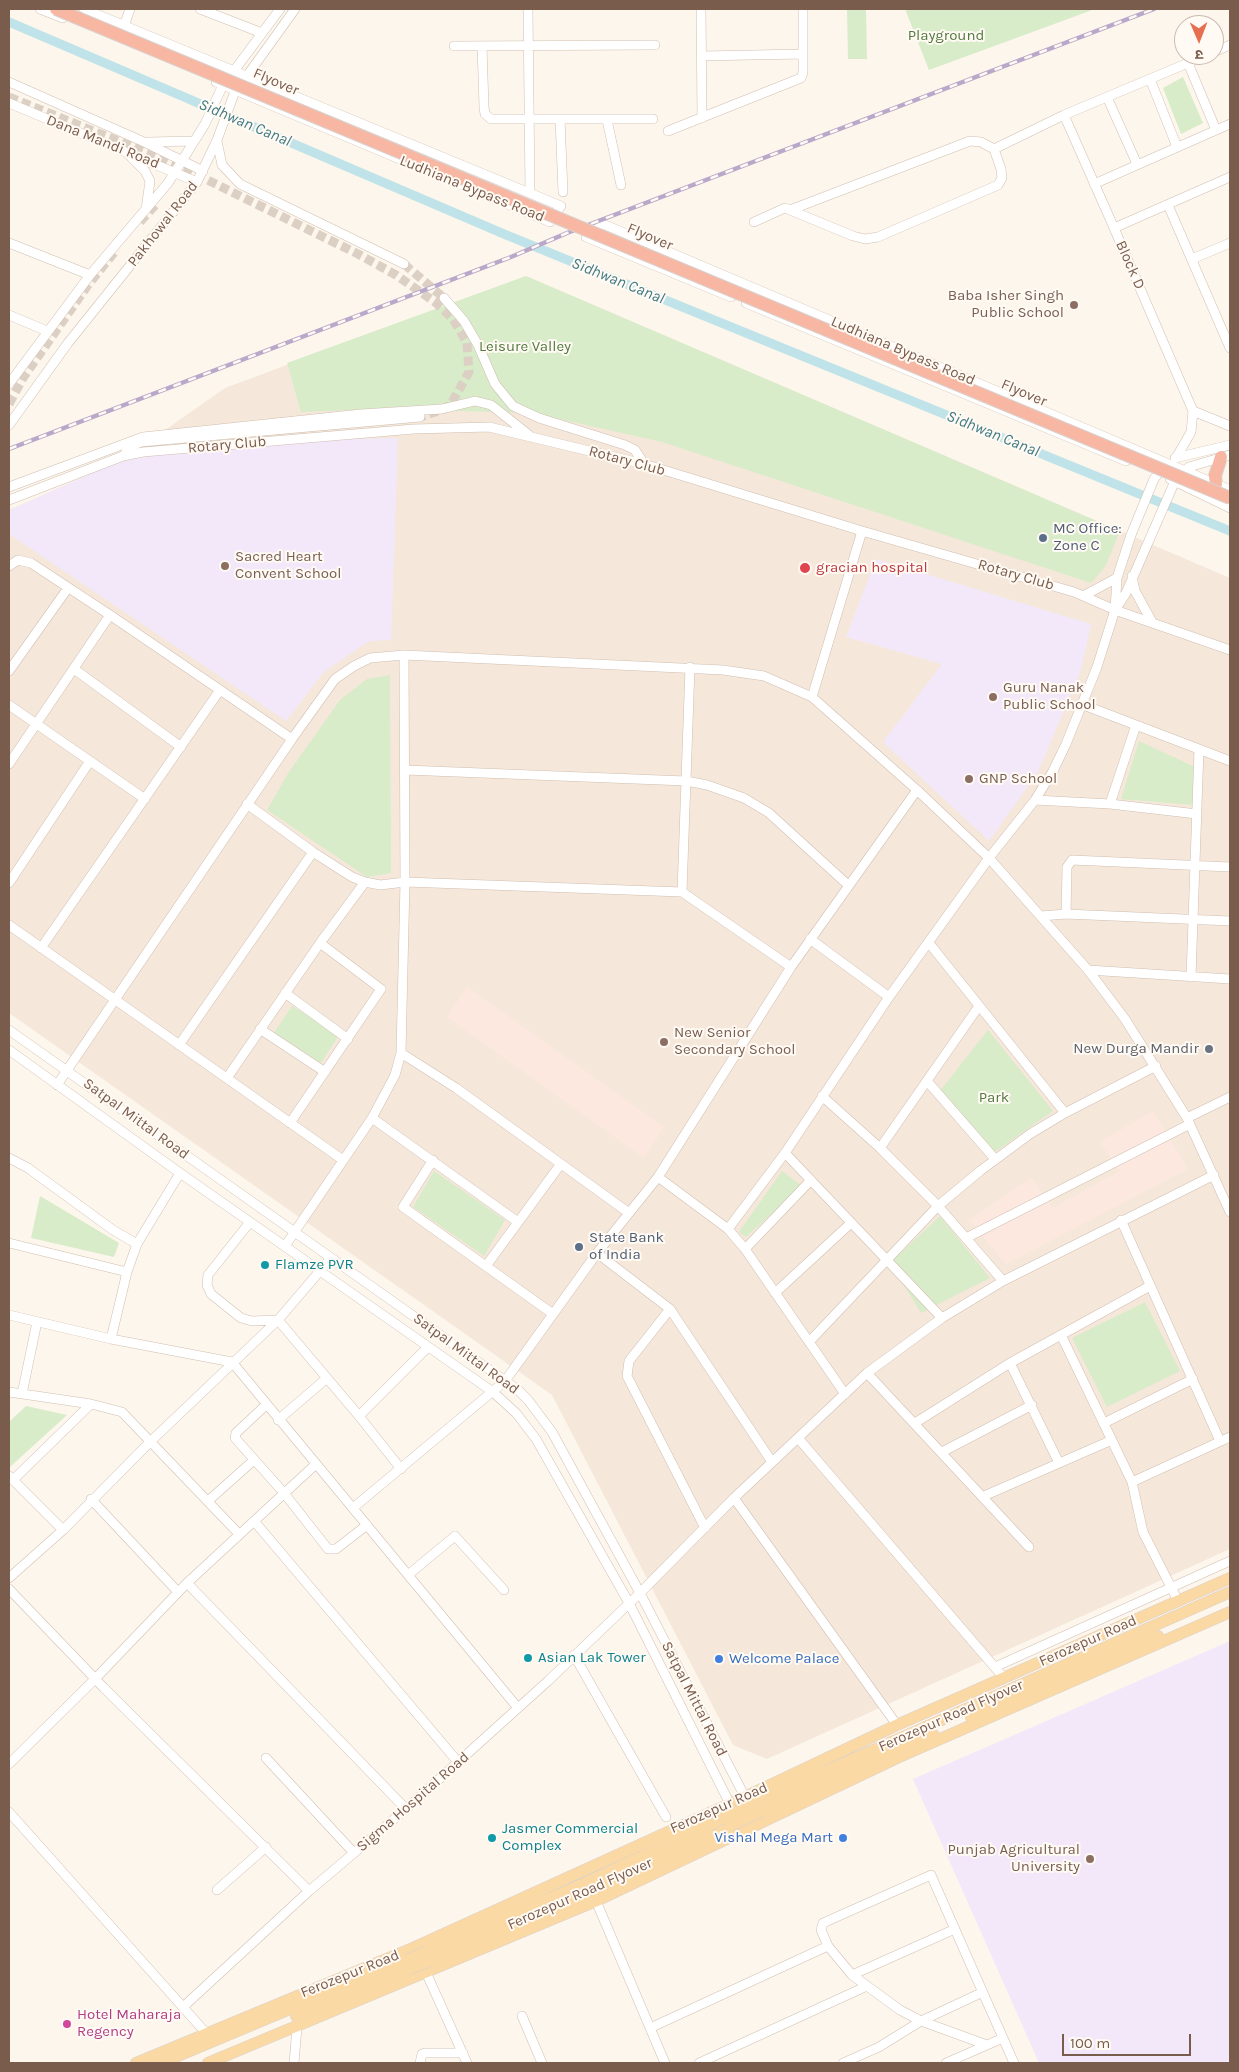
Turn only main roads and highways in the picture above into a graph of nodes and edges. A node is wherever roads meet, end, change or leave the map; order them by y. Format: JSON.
{"nodes":[{"id":1,"x":56,"y":9,"type":"edge"},
{"id":2,"x":1225,"y":456,"type":"edge"},
{"id":3,"x":1216,"y":484,"type":"road end"},
{"id":4,"x":1230,"y":498,"type":"edge"},
{"id":5,"x":1230,"y":1578,"type":"edge"},
{"id":6,"x":1230,"y":1592,"type":"edge"},
{"id":7,"x":1230,"y":1604,"type":"edge"},
{"id":8,"x":1230,"y":1612,"type":"edge"},
{"id":9,"x":754,"y":1804,"type":"junction"},
{"id":10,"x":709,"y":1825,"type":"joint"},
{"id":11,"x":730,"y":1826,"type":"joint"},
{"id":12,"x":428,"y":1961,"type":"junction"},
{"id":13,"x":407,"y":1965,"type":"junction"},
{"id":14,"x":136,"y":2063,"type":"edge"},
{"id":15,"x":161,"y":2063,"type":"edge"},
{"id":16,"x":182,"y":2063,"type":"edge"},
{"id":17,"x":208,"y":2063,"type":"edge"}],
"edges":[{"from":1,"to":4,"type":"highway","name":"Flyover","bridge":true},
{"from":2,"to":3,"type":"highway"},
{"from":5,"to":9,"type":"main road","name":"Ferozepur Road"},
{"from":6,"to":9,"type":"main road","name":"Ferozepur Road Flyover"},
{"from":7,"to":9,"type":"main road","name":"Ferozepur Road Flyover"},
{"from":8,"to":12,"type":"main road","name":"Ferozepur Road"},
{"from":9,"to":10,"type":"main road","name":"Ferozepur Road","bridge":true},
{"from":9,"to":11,"type":"main road","name":"Ferozepur Road","bridge":true},
{"from":9,"to":14,"type":"main road","name":"Ferozepur Road"},
{"from":10,"to":12,"type":"main road","name":"Ferozepur Road Flyover"},
{"from":11,"to":12,"type":"main road","name":"Ferozepur Road Flyover"},
{"from":12,"to":13,"type":"main road","name":"Ferozepur Road","bridge":true},
{"from":12,"to":17,"type":"main road","name":"Ferozepur Road"},
{"from":13,"to":15,"type":"main road"},
{"from":13,"to":16,"type":"main road"}]}
